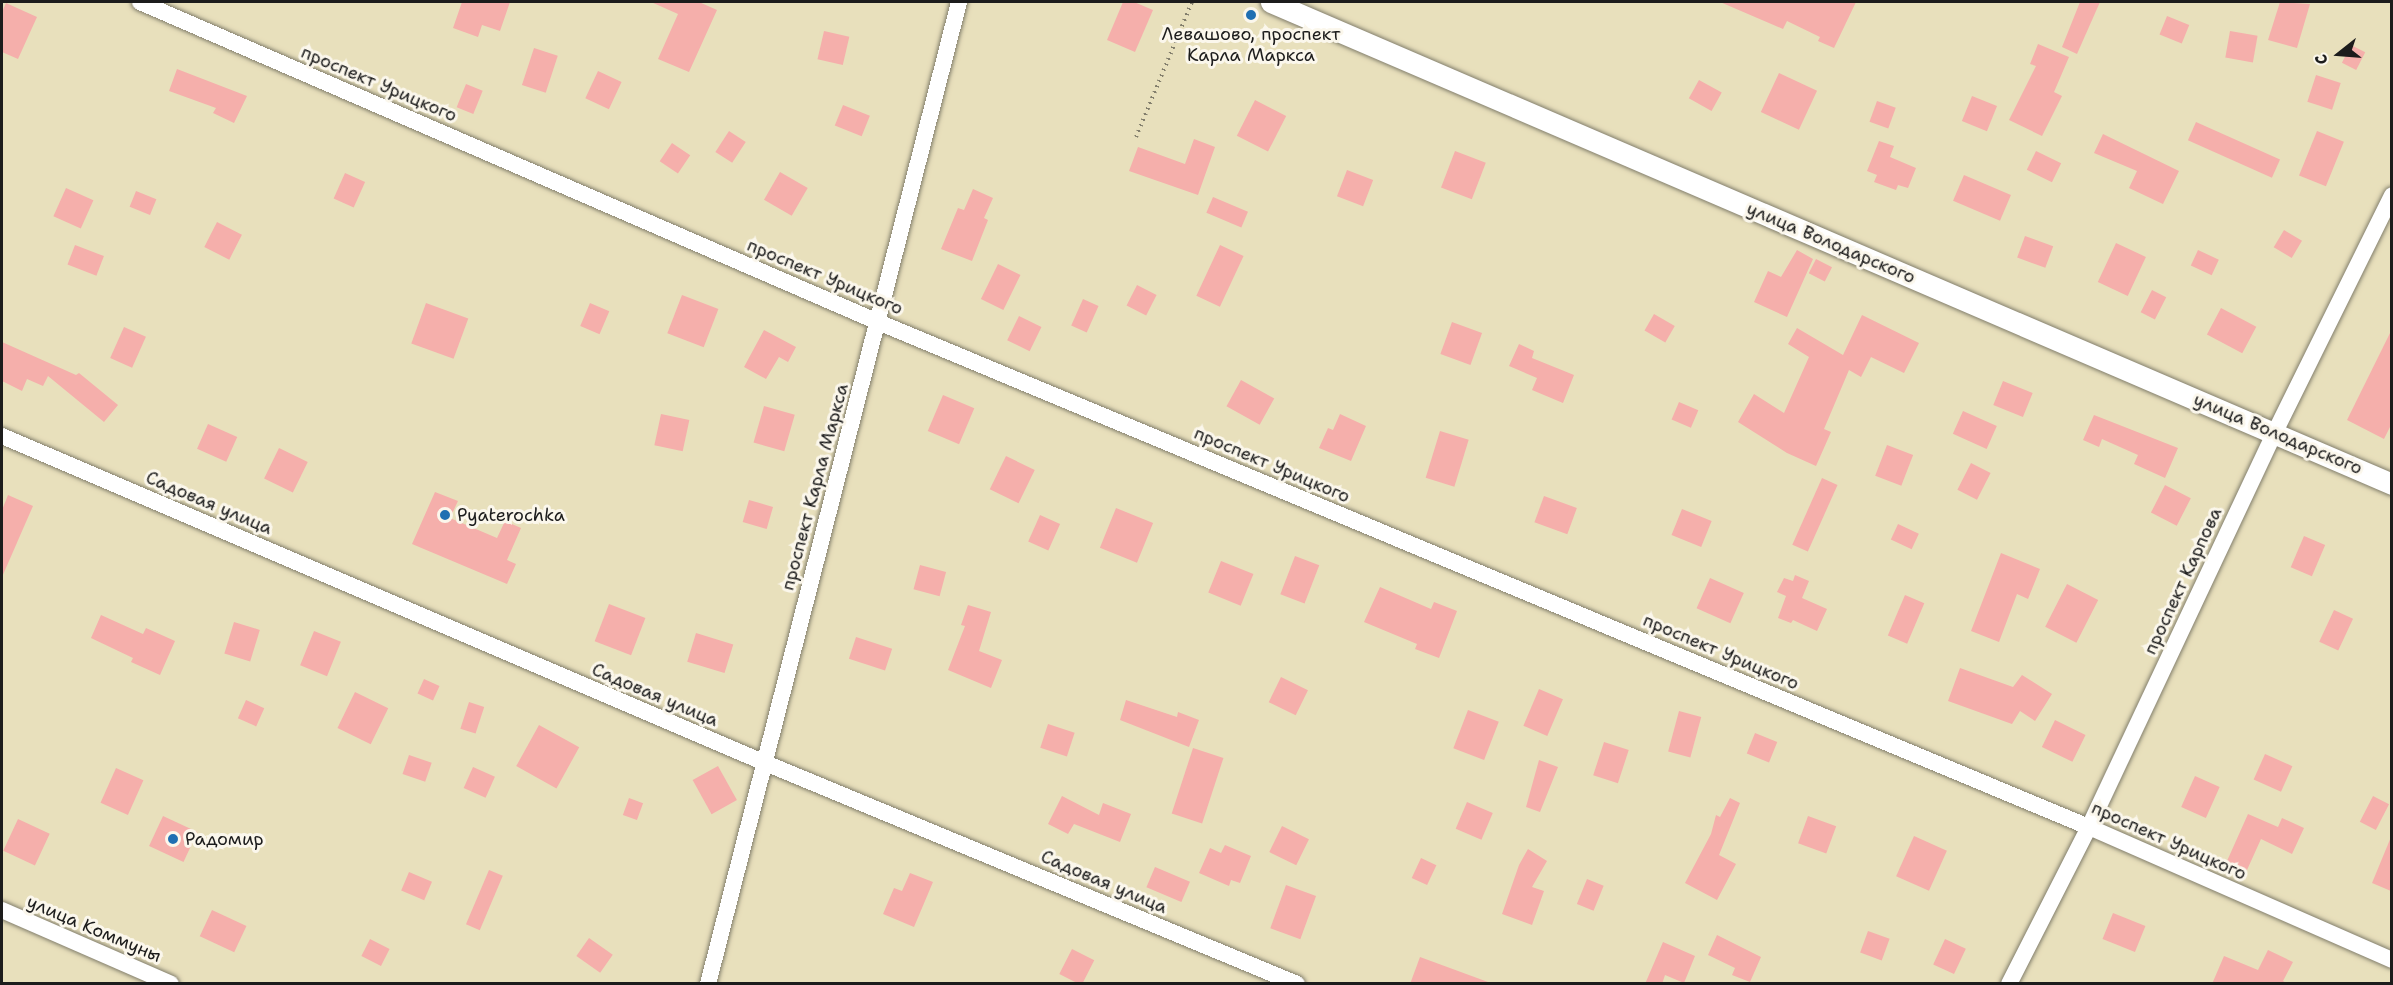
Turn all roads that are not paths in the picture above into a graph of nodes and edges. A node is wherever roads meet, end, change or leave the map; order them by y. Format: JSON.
{"nodes":[{"id":1,"x":140,"y":2,"type":"edge"},
{"id":2,"x":959,"y":2,"type":"edge"},
{"id":3,"x":1270,"y":2,"type":"edge"},
{"id":4,"x":2391,"y":195,"type":"edge"},
{"id":5,"x":878,"y":322,"type":"junction"},
{"id":6,"x":2275,"y":432,"type":"junction"},
{"id":7,"x":2,"y":436,"type":"edge"},
{"id":8,"x":2391,"y":484,"type":"edge"},
{"id":9,"x":763,"y":762,"type":"junction"},
{"id":10,"x":2089,"y":826,"type":"junction"},
{"id":11,"x":2,"y":910,"type":"edge"},
{"id":12,"x":2391,"y":960,"type":"edge"},
{"id":13,"x":171,"y":984,"type":"edge"},
{"id":14,"x":708,"y":984,"type":"edge"},
{"id":15,"x":1297,"y":984,"type":"edge"},
{"id":16,"x":2008,"y":984,"type":"edge"}],
"edges":[{"from":1,"to":5,"type":"street","name":"проспект Урицкого"},
{"from":2,"to":5,"type":"street","name":"проспект Карла Маркса"},
{"from":3,"to":6,"type":"street","name":"улица Володарского"},
{"from":4,"to":6,"type":"street","name":"проспект Карпова"},
{"from":5,"to":9,"type":"street","name":"проспект Карла Маркса"},
{"from":5,"to":10,"type":"street","name":"проспект Урицкого"},
{"from":6,"to":8,"type":"street","name":"улица Володарского"},
{"from":6,"to":10,"type":"street","name":"проспект Карпова"},
{"from":7,"to":9,"type":"street","name":"Садовая улица"},
{"from":9,"to":14,"type":"street","name":"проспект Карла Маркса"},
{"from":9,"to":15,"type":"street","name":"Садовая улица"},
{"from":10,"to":12,"type":"street","name":"проспект Урицкого"},
{"from":10,"to":16,"type":"street","name":"проспект Карпова"},
{"from":11,"to":13,"type":"street","name":"улица Коммуны"}]}
